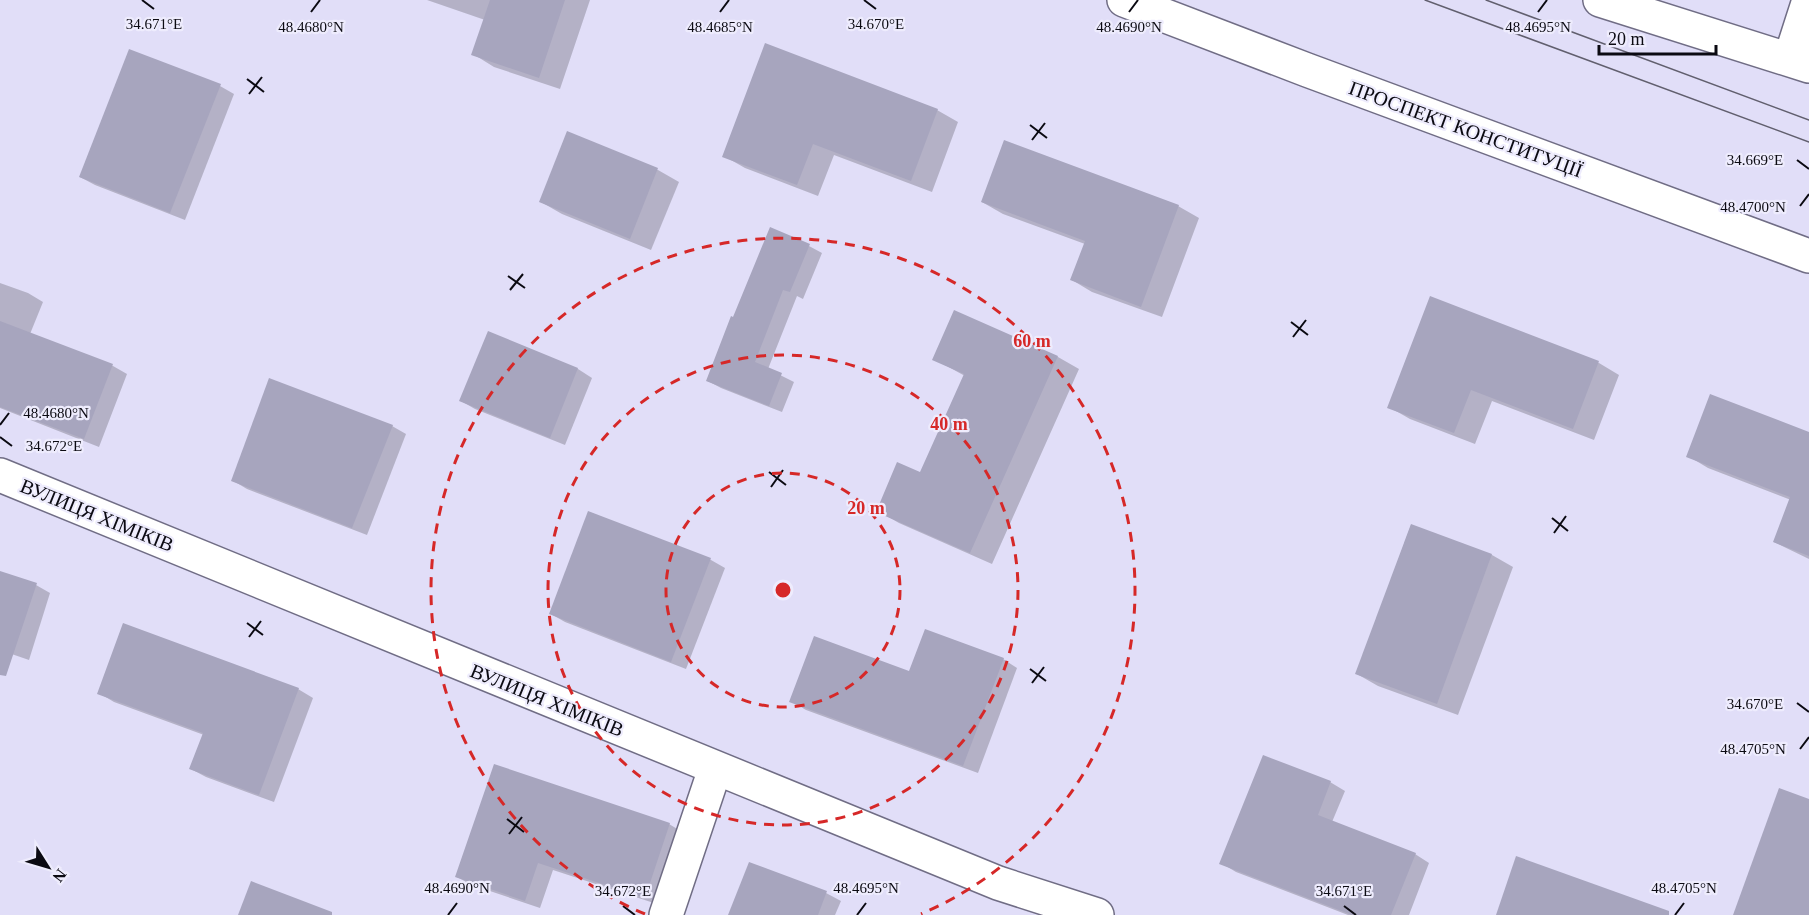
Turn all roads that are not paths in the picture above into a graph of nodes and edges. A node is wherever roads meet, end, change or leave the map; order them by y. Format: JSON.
{"nodes":[{"id":1,"x":1124,"y":0,"type":"edge"},
{"id":2,"x":1600,"y":0,"type":"edge"},
{"id":3,"x":1809,"y":0,"type":"edge"},
{"id":4,"x":1799,"y":63,"type":"edge"},
{"id":5,"x":1809,"y":256,"type":"edge"},
{"id":6,"x":0,"y":475,"type":"edge"},
{"id":7,"x":715,"y":769,"type":"junction"},
{"id":8,"x":666,"y":915,"type":"edge"},
{"id":9,"x":1097,"y":915,"type":"edge"}],
"edges":[{"from":1,"to":5,"type":"street","name":"ПРОСПЕКТ КОНСТИТУЦІЇ"},
{"from":2,"to":4,"type":"street"},
{"from":3,"to":4,"type":"street"},
{"from":6,"to":7,"type":"street","name":"ВУЛИЦЯ ХІМІКІВ"},
{"from":7,"to":8,"type":"street"},
{"from":7,"to":9,"type":"street","name":"ВУЛИЦЯ ХІМІКІВ"}]}
